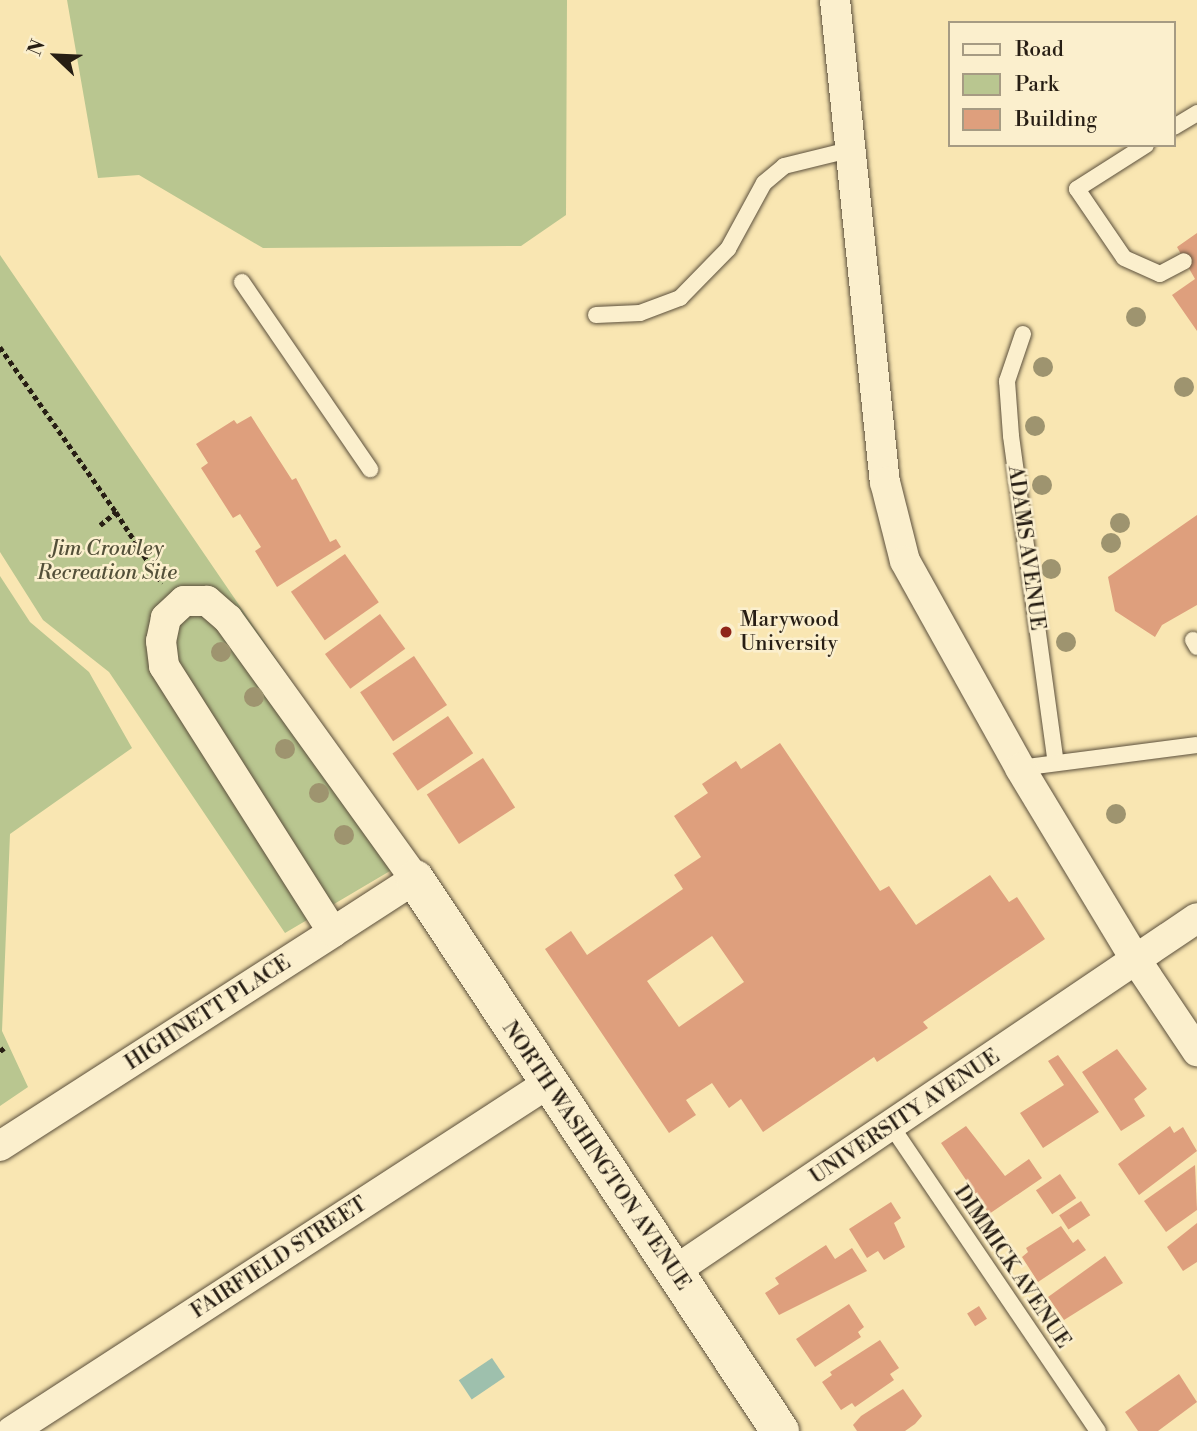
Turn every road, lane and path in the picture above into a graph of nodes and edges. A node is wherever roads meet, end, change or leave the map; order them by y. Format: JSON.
{"nodes":[{"id":1,"x":835,"y":0,"type":"edge"},
{"id":2,"x":1197,"y":113,"type":"edge"},
{"id":3,"x":1176,"y":126,"type":"edge"},
{"id":4,"x":1143,"y":147,"type":"edge"},
{"id":5,"x":849,"y":150,"type":"junction"},
{"id":6,"x":1184,"y":261,"type":"dead end"},
{"id":7,"x":242,"y":282,"type":"dead end"},
{"id":8,"x":596,"y":315,"type":"dead end"},
{"id":9,"x":1023,"y":334,"type":"dead end"},
{"id":10,"x":0,"y":342,"type":"edge"},
{"id":11,"x":2,"y":348,"type":"edge"},
{"id":12,"x":370,"y":469,"type":"dead end"},
{"id":13,"x":116,"y":512,"type":"junction"},
{"id":14,"x":100,"y":525,"type":"dead end"},
{"id":15,"x":177,"y":607,"type":"junction"},
{"id":16,"x":1197,"y":744,"type":"edge"},
{"id":17,"x":1056,"y":763,"type":"junction"},
{"id":18,"x":1020,"y":768,"type":"junction"},
{"id":19,"x":415,"y":879,"type":"junction"},
{"id":20,"x":1197,"y":918,"type":"edge"},
{"id":21,"x":333,"y":932,"type":"junction"},
{"id":22,"x":1136,"y":960,"type":"junction"},
{"id":23,"x":1197,"y":1051,"type":"edge"},
{"id":24,"x":547,"y":1084,"type":"junction"},
{"id":25,"x":892,"y":1127,"type":"junction"},
{"id":26,"x":0,"y":1146,"type":"edge"},
{"id":27,"x":673,"y":1272,"type":"junction"},
{"id":28,"x":12,"y":1431,"type":"edge"},
{"id":29,"x":780,"y":1431,"type":"edge"},
{"id":30,"x":1098,"y":1431,"type":"edge"}],
"edges":[{"from":1,"to":5,"type":"street"},
{"from":2,"to":3,"type":"lane"},
{"from":4,"to":6,"type":"lane"},
{"from":5,"to":8,"type":"lane"},
{"from":5,"to":18,"type":"street"},
{"from":7,"to":12,"type":"lane"},
{"from":9,"to":17,"type":"lane","name":"ADAMS AVENUE"},
{"from":10,"to":11,"type":"path"},
{"from":11,"to":13,"type":"path"},
{"from":13,"to":14,"type":"path"},
{"from":13,"to":15,"type":"path"},
{"from":15,"to":19,"type":"street"},
{"from":15,"to":21,"type":"street"},
{"from":16,"to":17,"type":"lane"},
{"from":17,"to":18,"type":"lane"},
{"from":18,"to":22,"type":"street"},
{"from":19,"to":21,"type":"street","name":"HIGHNETT PLACE"},
{"from":19,"to":24,"type":"street","name":"NORTH WASHINGTON AVENUE"},
{"from":20,"to":22,"type":"street","name":"UNIVERSITY AVENUE"},
{"from":21,"to":26,"type":"street","name":"HIGHNETT PLACE"},
{"from":22,"to":23,"type":"street"},
{"from":22,"to":25,"type":"street","name":"UNIVERSITY AVENUE"},
{"from":24,"to":27,"type":"street","name":"NORTH WASHINGTON AVENUE"},
{"from":24,"to":28,"type":"street","name":"FAIRFIELD STREET"},
{"from":25,"to":27,"type":"street","name":"UNIVERSITY AVENUE"},
{"from":25,"to":30,"type":"lane","name":"DIMMICK AVENUE"},
{"from":27,"to":29,"type":"street","name":"NORTH WASHINGTON AVENUE"}]}
